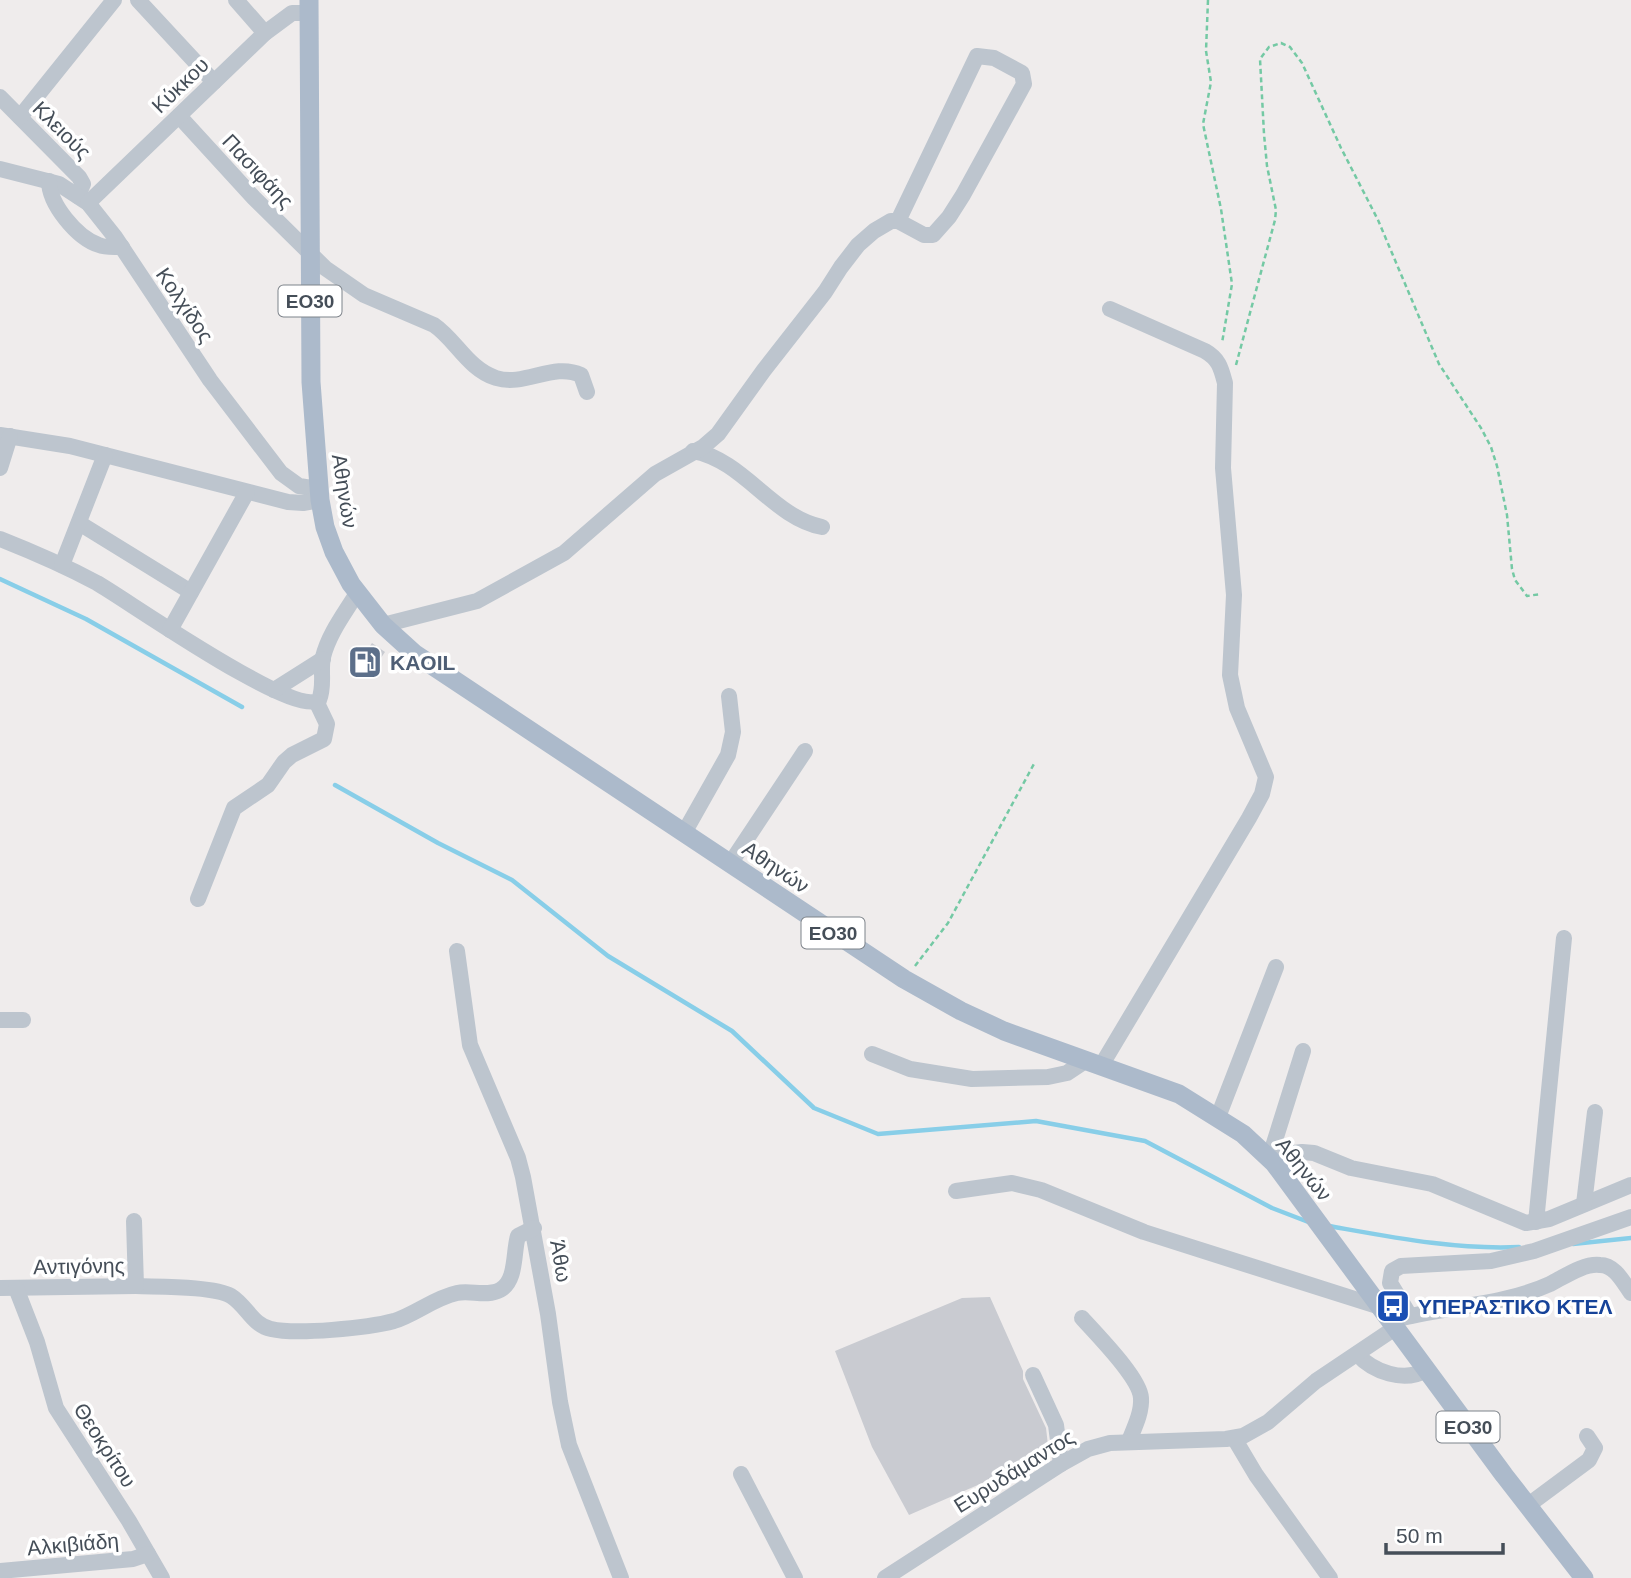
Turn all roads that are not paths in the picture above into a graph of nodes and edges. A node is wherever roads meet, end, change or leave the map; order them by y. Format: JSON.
{"nodes":[{"id":1,"x":114,"y":0,"type":"edge"},
{"id":2,"x":138,"y":0,"type":"edge"},
{"id":3,"x":236,"y":0,"type":"edge"},
{"id":4,"x":309,"y":7,"type":"edge"},
{"id":5,"x":265,"y":33,"type":"junction"},
{"id":6,"x":214,"y":82,"type":"junction"},
{"id":7,"x":0,"y":97,"type":"edge"},
{"id":8,"x":179,"y":116,"type":"junction"},
{"id":9,"x":20,"y":117,"type":"junction"},
{"id":10,"x":0,"y":169,"type":"edge"},
{"id":11,"x":49,"y":181,"type":"junction"},
{"id":12,"x":83,"y":200,"type":"junction"},
{"id":13,"x":898,"y":221,"type":"junction"},
{"id":14,"x":122,"y":247,"type":"junction"},
{"id":15,"x":309,"y":254,"type":"junction"},
{"id":16,"x":1110,"y":309,"type":"dead end"},
{"id":17,"x":587,"y":392,"type":"dead end"},
{"id":18,"x":5,"y":436,"type":"edge"},
{"id":19,"x":693,"y":451,"type":"junction"},
{"id":20,"x":105,"y":455,"type":"junction"},
{"id":21,"x":0,"y":468,"type":"edge"},
{"id":22,"x":247,"y":492,"type":"junction"},
{"id":23,"x":319,"y":495,"type":"junction"},
{"id":24,"x":79,"y":523,"type":"junction"},
{"id":25,"x":822,"y":527,"type":"dead end"},
{"id":26,"x":0,"y":539,"type":"edge"},
{"id":27,"x":62,"y":565,"type":"junction"},
{"id":28,"x":191,"y":592,"type":"junction"},
{"id":29,"x":357,"y":593,"type":"junction"},
{"id":30,"x":383,"y":625,"type":"junction"},
{"id":31,"x":170,"y":630,"type":"junction"},
{"id":32,"x":323,"y":659,"type":"junction"},
{"id":33,"x":274,"y":690,"type":"junction"},
{"id":34,"x":729,"y":696,"type":"dead end"},
{"id":35,"x":317,"y":702,"type":"junction"},
{"id":36,"x":806,"y":751,"type":"dead end"},
{"id":37,"x":684,"y":833,"type":"junction"},
{"id":38,"x":730,"y":864,"type":"junction"},
{"id":39,"x":198,"y":900,"type":"dead end"},
{"id":40,"x":1564,"y":938,"type":"dead end"},
{"id":41,"x":457,"y":951,"type":"dead end"},
{"id":42,"x":1276,"y":967,"type":"dead end"},
{"id":43,"x":0,"y":1020,"type":"edge"},
{"id":44,"x":23,"y":1020,"type":"dead end"},
{"id":45,"x":1303,"y":1051,"type":"dead end"},
{"id":46,"x":872,"y":1054,"type":"dead end"},
{"id":47,"x":1093,"y":1064,"type":"junction"},
{"id":48,"x":1595,"y":1112,"type":"dead end"},
{"id":49,"x":1218,"y":1117,"type":"junction"},
{"id":50,"x":1270,"y":1158,"type":"junction"},
{"id":51,"x":1631,"y":1185,"type":"edge"},
{"id":52,"x":956,"y":1191,"type":"dead end"},
{"id":53,"x":1584,"y":1205,"type":"junction"},
{"id":54,"x":1631,"y":1217,"type":"edge"},
{"id":55,"x":134,"y":1221,"type":"dead end"},
{"id":56,"x":1536,"y":1222,"type":"junction"},
{"id":57,"x":534,"y":1228,"type":"junction"},
{"id":58,"x":136,"y":1286,"type":"junction"},
{"id":59,"x":8,"y":1288,"type":"edge"},
{"id":60,"x":1631,"y":1293,"type":"edge"},
{"id":61,"x":1380,"y":1307,"type":"junction"},
{"id":62,"x":1082,"y":1318,"type":"dead end"},
{"id":63,"x":1399,"y":1323,"type":"junction"},
{"id":64,"x":1357,"y":1354,"type":"junction"},
{"id":65,"x":1426,"y":1370,"type":"junction"},
{"id":66,"x":1033,"y":1375,"type":"dead end"},
{"id":67,"x":1587,"y":1436,"type":"dead end"},
{"id":68,"x":1234,"y":1438,"type":"junction"},
{"id":69,"x":1129,"y":1441,"type":"junction"},
{"id":70,"x":1061,"y":1464,"type":"junction"},
{"id":71,"x":741,"y":1474,"type":"dead end"},
{"id":72,"x":1527,"y":1506,"type":"junction"},
{"id":73,"x":148,"y":1554,"type":"junction"},
{"id":74,"x":0,"y":1571,"type":"edge"},
{"id":75,"x":45,"y":1573,"type":"edge"},
{"id":76,"x":1582,"y":1577,"type":"edge"},
{"id":77,"x":162,"y":1578,"type":"edge"},
{"id":78,"x":621,"y":1578,"type":"edge"},
{"id":79,"x":795,"y":1578,"type":"edge"},
{"id":80,"x":885,"y":1578,"type":"edge"},
{"id":81,"x":1330,"y":1578,"type":"edge"}],
"edges":[{"from":1,"to":9,"type":"street"},
{"from":2,"to":6,"type":"street"},
{"from":3,"to":5,"type":"street"},
{"from":4,"to":5,"type":"street","name":"Κύκκου"},
{"from":4,"to":15,"type":"main road","name":"Αθηνών","number":"ΕΟ30"},
{"from":5,"to":6,"type":"street","name":"Κύκκου"},
{"from":6,"to":8,"type":"street","name":"Κύκκου"},
{"from":7,"to":9,"type":"street","name":"Κλειούς"},
{"from":8,"to":12,"type":"street","name":"Κύκκου"},
{"from":8,"to":15,"type":"street","name":"Πασιφάης"},
{"from":9,"to":12,"type":"street","name":"Κλειούς"},
{"from":10,"to":11,"type":"street","name":"Κολχίδος"},
{"from":11,"to":12,"type":"street","name":"Κολχίδος"},
{"from":11,"to":14,"type":"street"},
{"from":12,"to":14,"type":"street","name":"Κολχίδος"},
{"from":13,"to":13,"type":"street"},
{"from":13,"to":19,"type":"street"},
{"from":14,"to":23,"type":"street","name":"Κολχίδος"},
{"from":15,"to":17,"type":"street","name":"Πασιφάης"},
{"from":15,"to":23,"type":"main road","name":"Αθηνών","number":"ΕΟ30"},
{"from":16,"to":47,"type":"street"},
{"from":18,"to":20,"type":"street"},
{"from":18,"to":21,"type":"street"},
{"from":19,"to":25,"type":"street"},
{"from":19,"to":30,"type":"street"},
{"from":20,"to":22,"type":"street"},
{"from":20,"to":24,"type":"street"},
{"from":22,"to":23,"type":"street"},
{"from":22,"to":28,"type":"street"},
{"from":23,"to":29,"type":"main road","name":"Αθηνών","number":"ΕΟ30"},
{"from":24,"to":27,"type":"street"},
{"from":24,"to":28,"type":"street"},
{"from":26,"to":27,"type":"street"},
{"from":27,"to":31,"type":"street"},
{"from":28,"to":31,"type":"street"},
{"from":29,"to":30,"type":"main road","name":"Αθηνών","number":"ΕΟ30"},
{"from":29,"to":32,"type":"street"},
{"from":30,"to":37,"type":"main road","name":"Αθηνών","number":"ΕΟ30"},
{"from":31,"to":33,"type":"street"},
{"from":32,"to":33,"type":"street"},
{"from":32,"to":35,"type":"street"},
{"from":33,"to":35,"type":"street"},
{"from":34,"to":37,"type":"street"},
{"from":35,"to":39,"type":"street"},
{"from":36,"to":38,"type":"street"},
{"from":37,"to":38,"type":"main road","name":"Αθηνών","number":"ΕΟ30"},
{"from":38,"to":47,"type":"main road","name":"Αθηνών","number":"ΕΟ30"},
{"from":40,"to":56,"type":"street"},
{"from":41,"to":57,"type":"street","name":"Άθω"},
{"from":42,"to":49,"type":"street"},
{"from":43,"to":44,"type":"street"},
{"from":45,"to":50,"type":"street"},
{"from":46,"to":47,"type":"street"},
{"from":47,"to":49,"type":"main road","name":"Αθηνών","number":"ΕΟ30"},
{"from":48,"to":53,"type":"street"},
{"from":49,"to":50,"type":"main road","name":"Αθηνών","number":"ΕΟ30"},
{"from":50,"to":56,"type":"street"},
{"from":50,"to":61,"type":"main road","name":"Αθηνών","number":"ΕΟ30"},
{"from":51,"to":53,"type":"street"},
{"from":52,"to":61,"type":"street"},
{"from":53,"to":56,"type":"street"},
{"from":54,"to":63,"type":"street"},
{"from":55,"to":58,"type":"street","name":"Αντιγόνης"},
{"from":57,"to":58,"type":"street"},
{"from":57,"to":78,"type":"street","name":"Άθω"},
{"from":58,"to":59,"type":"street","name":"Αντιγόνης"},
{"from":59,"to":73,"type":"street","name":"Θεοκρίτου"},
{"from":60,"to":63,"type":"street"},
{"from":61,"to":63,"type":"main road","name":"Αθηνών","number":"ΕΟ30"},
{"from":62,"to":69,"type":"street"},
{"from":63,"to":64,"type":"street","name":"Ευρυδάμαντος"},
{"from":63,"to":65,"type":"main road","name":"Αθηνών","number":"ΕΟ30"},
{"from":64,"to":65,"type":"street"},
{"from":64,"to":68,"type":"street","name":"Ευρυδάμαντος"},
{"from":65,"to":72,"type":"main road","name":"Αθηνών","number":"ΕΟ30"},
{"from":66,"to":70,"type":"street"},
{"from":67,"to":72,"type":"street"},
{"from":68,"to":69,"type":"street","name":"Ευρυδάμαντος"},
{"from":68,"to":81,"type":"street"},
{"from":69,"to":70,"type":"street","name":"Ευρυδάμαντος"},
{"from":70,"to":80,"type":"street","name":"Ευρυδάμαντος"},
{"from":71,"to":79,"type":"street"},
{"from":72,"to":76,"type":"main road","name":"Αθηνών","number":"ΕΟ30"},
{"from":73,"to":75,"type":"street","name":"Αλκιβιάδη"},
{"from":73,"to":77,"type":"street","name":"Θεοκρίτου"},
{"from":74,"to":75,"type":"street","name":"Αλκιβιάδη"}]}
